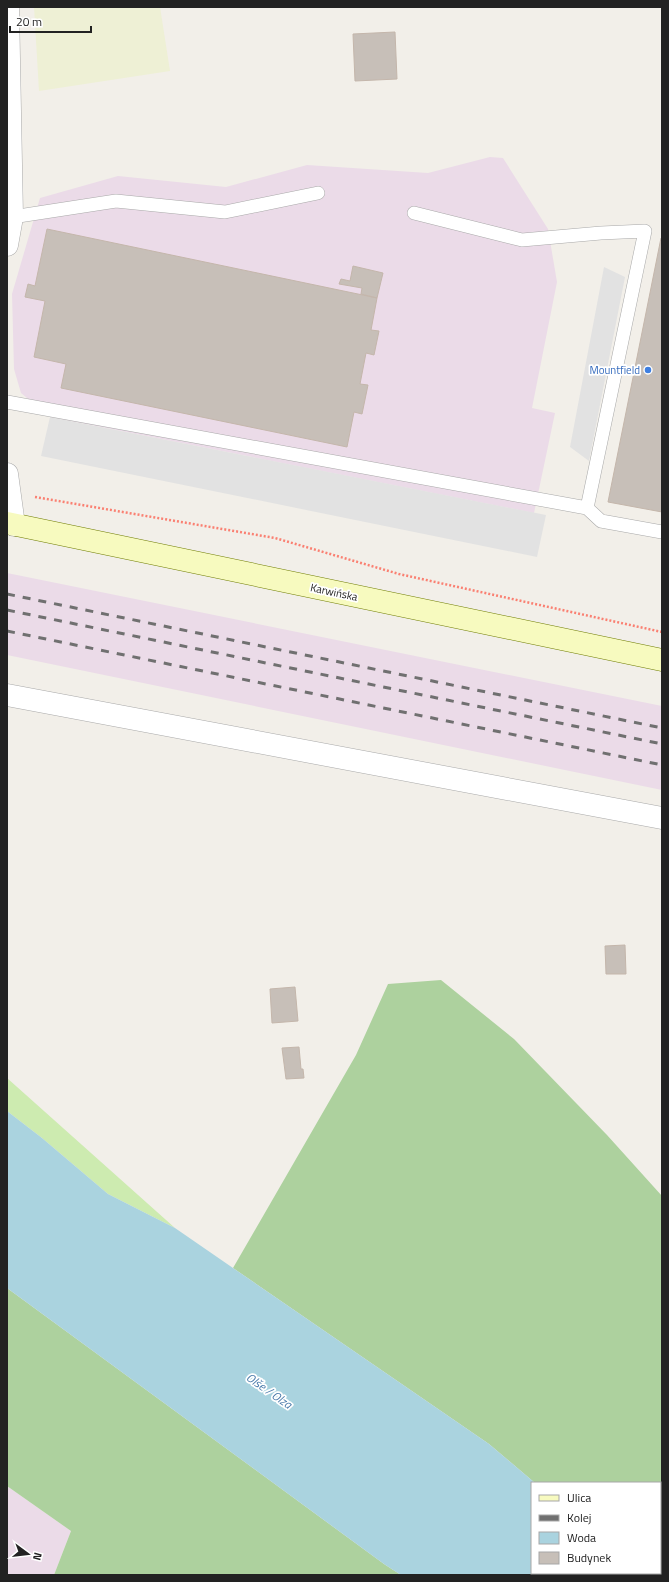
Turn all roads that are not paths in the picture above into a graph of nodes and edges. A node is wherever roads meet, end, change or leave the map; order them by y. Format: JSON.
{"nodes":[{"id":1,"x":8,"y":7,"type":"edge"},
{"id":2,"x":318,"y":193,"type":"dead end"},
{"id":3,"x":414,"y":213,"type":"dead end"},
{"id":4,"x":10,"y":217,"type":"edge"},
{"id":5,"x":7,"y":245,"type":"edge"},
{"id":6,"x":7,"y":402,"type":"edge"},
{"id":7,"x":8,"y":484,"type":"edge"},
{"id":8,"x":588,"y":508,"type":"junction"},
{"id":9,"x":11,"y":524,"type":"edge"},
{"id":10,"x":662,"y":532,"type":"edge"},
{"id":11,"x":662,"y":660,"type":"edge"},
{"id":12,"x":7,"y":696,"type":"edge"},
{"id":13,"x":662,"y":818,"type":"edge"}],
"edges":[{"from":1,"to":4,"type":"street"},
{"from":2,"to":4,"type":"lane"},
{"from":3,"to":8,"type":"lane"},
{"from":4,"to":5,"type":"street"},
{"from":6,"to":8,"type":"lane"},
{"from":7,"to":9,"type":"street"},
{"from":8,"to":10,"type":"lane"},
{"from":9,"to":11,"type":"main road","name":"Karwińska"},
{"from":12,"to":13,"type":"street"}]}
